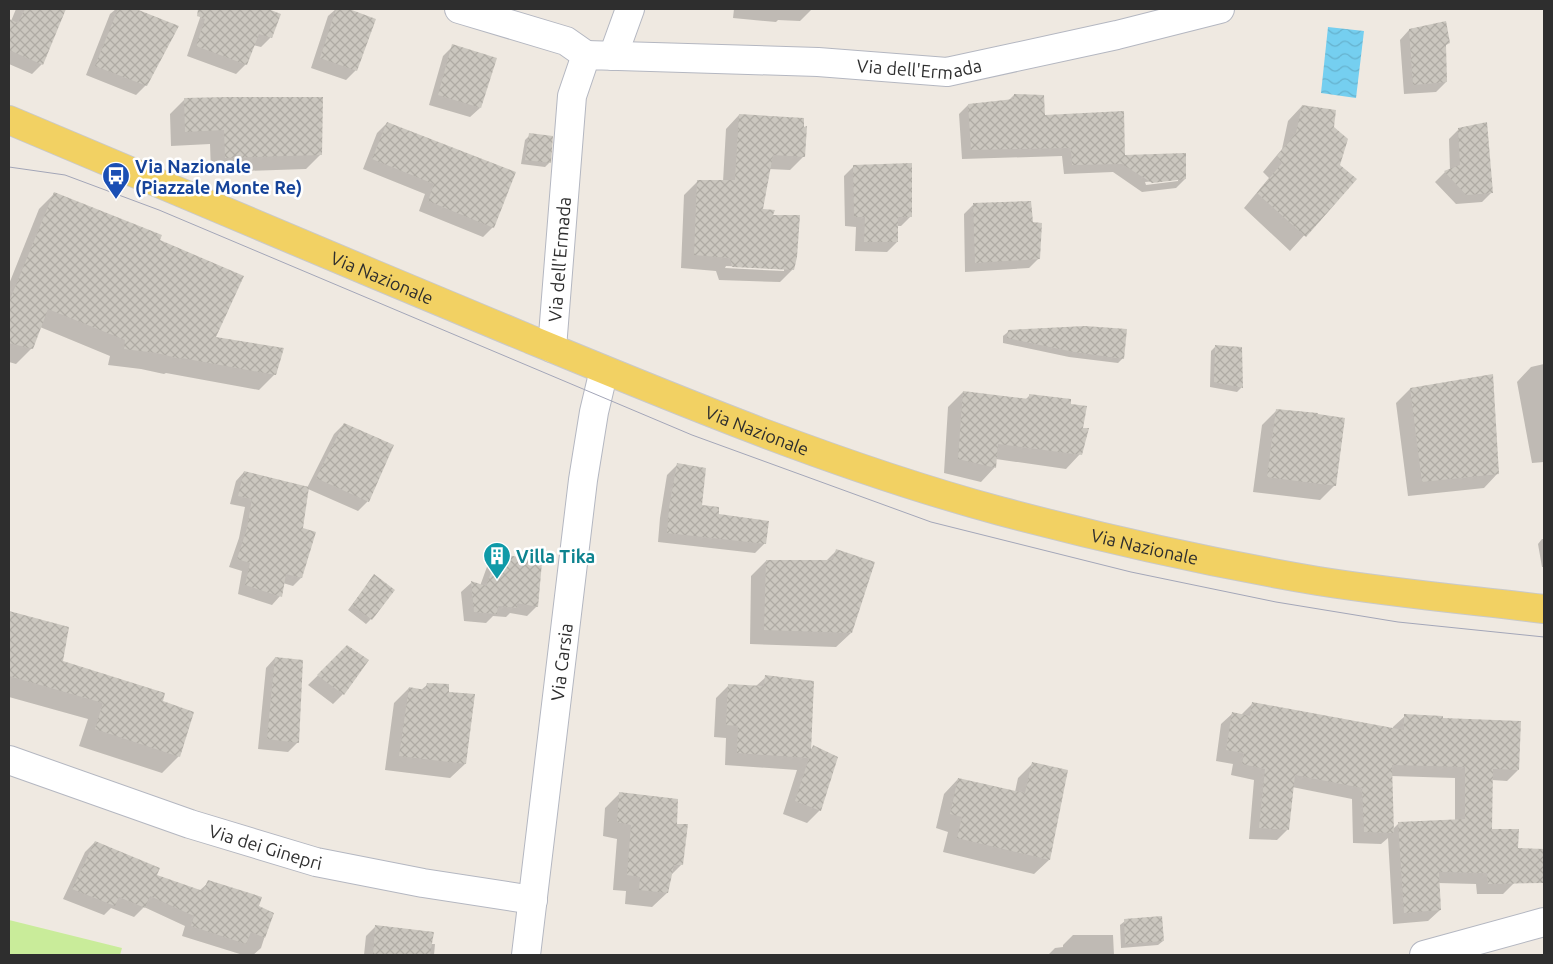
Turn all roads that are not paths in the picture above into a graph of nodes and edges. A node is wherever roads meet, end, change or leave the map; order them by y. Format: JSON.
{"nodes":[{"id":1,"x":459,"y":9,"type":"edge"},
{"id":2,"x":630,"y":9,"type":"edge"},
{"id":3,"x":1220,"y":9,"type":"edge"},
{"id":4,"x":600,"y":55,"type":"junction"},
{"id":5,"x":9,"y":120,"type":"edge"},
{"id":6,"x":552,"y":348,"type":"junction"},
{"id":7,"x":604,"y":370,"type":"junction"},
{"id":8,"x":1544,"y":610,"type":"edge"},
{"id":9,"x":9,"y":760,"type":"edge"},
{"id":10,"x":533,"y":900,"type":"junction"},
{"id":11,"x":1544,"y":922,"type":"edge"},
{"id":12,"x":526,"y":955,"type":"edge"},
{"id":13,"x":1424,"y":955,"type":"edge"}],
"edges":[{"from":1,"to":4,"type":"street"},
{"from":2,"to":4,"type":"street","name":"Via dell'Ermada"},
{"from":3,"to":4,"type":"street","name":"Via dell'Ermada"},
{"from":4,"to":6,"type":"street","name":"Via dell'Ermada"},
{"from":5,"to":6,"type":"main road","name":"Via Nazionale"},
{"from":6,"to":7,"type":"main road","name":"Via Nazionale"},
{"from":7,"to":8,"type":"main road","name":"Via Nazionale"},
{"from":7,"to":10,"type":"street","name":"Via Carsia"},
{"from":9,"to":10,"type":"street","name":"Via dei Ginepri"},
{"from":10,"to":12,"type":"street","name":"Via Carsia"},
{"from":11,"to":13,"type":"street"}]}
